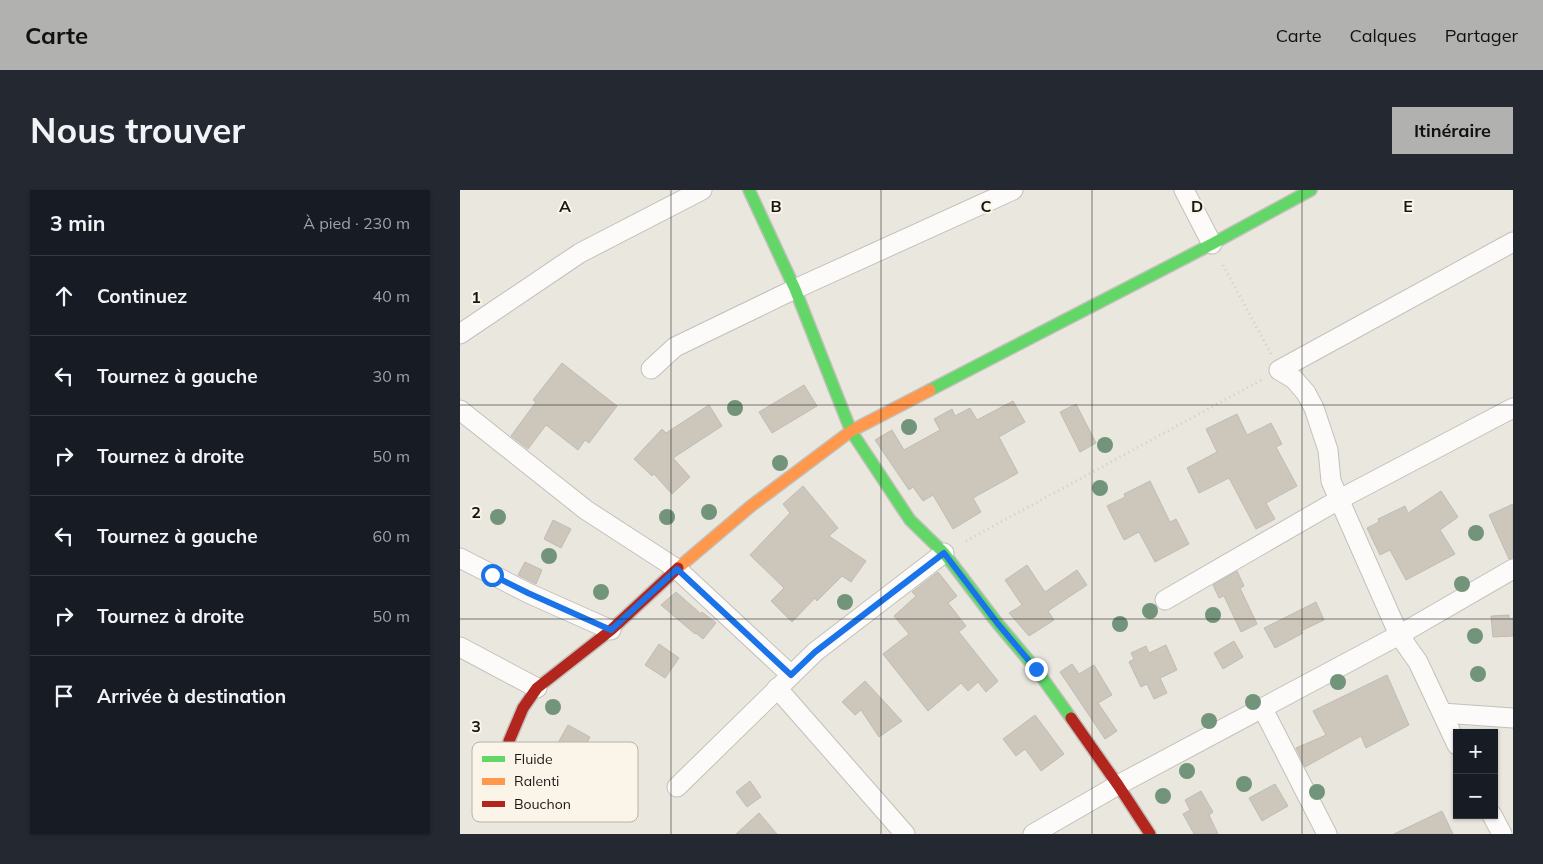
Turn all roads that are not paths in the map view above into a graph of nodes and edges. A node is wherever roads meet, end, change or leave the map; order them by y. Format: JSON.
{"nodes":[{"id":1,"x":702,"y":190,"type":"edge"},
{"id":2,"x":749,"y":190,"type":"edge"},
{"id":3,"x":1013,"y":190,"type":"edge"},
{"id":4,"x":1184,"y":190,"type":"edge"},
{"id":5,"x":1311,"y":190,"type":"edge"},
{"id":6,"x":1513,"y":242,"type":"edge"},
{"id":7,"x":1212,"y":244,"type":"junction"},
{"id":8,"x":795,"y":289,"type":"junction"},
{"id":9,"x":460,"y":334,"type":"edge"},
{"id":10,"x":650,"y":369,"type":"dead end"},
{"id":11,"x":1513,"y":408,"type":"edge"},
{"id":12,"x":460,"y":410,"type":"edge"},
{"id":13,"x":851,"y":431,"type":"junction"},
{"id":14,"x":1340,"y":499,"type":"junction"},
{"id":15,"x":944,"y":553,"type":"junction"},
{"id":16,"x":460,"y":558,"type":"edge"},
{"id":17,"x":677,"y":569,"type":"junction"},
{"id":18,"x":1513,"y":569,"type":"edge"},
{"id":19,"x":1165,"y":600,"type":"dead end"},
{"id":20,"x":611,"y":630,"type":"junction"},
{"id":21,"x":1399,"y":635,"type":"junction"},
{"id":22,"x":460,"y":647,"type":"edge"},
{"id":23,"x":791,"y":675,"type":"junction"},
{"id":24,"x":537,"y":688,"type":"junction"},
{"id":25,"x":778,"y":688,"type":"junction"},
{"id":26,"x":1263,"y":709,"type":"junction"},
{"id":27,"x":1442,"y":713,"type":"junction"},
{"id":28,"x":1513,"y":718,"type":"edge"},
{"id":29,"x":1453,"y":736,"type":"edge"},
{"id":30,"x":509,"y":741,"type":"dead end"},
{"id":31,"x":677,"y":786,"type":"dead end"},
{"id":32,"x":1118,"y":786,"type":"junction"},
{"id":33,"x":1494,"y":819,"type":"edge"},
{"id":34,"x":905,"y":834,"type":"edge"},
{"id":35,"x":1033,"y":834,"type":"edge"},
{"id":36,"x":1150,"y":834,"type":"edge"},
{"id":37,"x":1327,"y":834,"type":"edge"},
{"id":38,"x":1502,"y":834,"type":"edge"}],
"edges":[{"from":1,"to":9,"type":"street"},
{"from":2,"to":8,"type":"street"},
{"from":3,"to":8,"type":"street"},
{"from":4,"to":7,"type":"street"},
{"from":5,"to":7,"type":"street"},
{"from":6,"to":14,"type":"street"},
{"from":7,"to":13,"type":"street"},
{"from":8,"to":10,"type":"street"},
{"from":8,"to":13,"type":"street"},
{"from":11,"to":14,"type":"street"},
{"from":12,"to":17,"type":"street"},
{"from":13,"to":15,"type":"street"},
{"from":13,"to":17,"type":"street"},
{"from":14,"to":19,"type":"street"},
{"from":14,"to":21,"type":"street"},
{"from":15,"to":23,"type":"street"},
{"from":15,"to":32,"type":"street"},
{"from":16,"to":20,"type":"street"},
{"from":17,"to":20,"type":"street"},
{"from":17,"to":23,"type":"street"},
{"from":18,"to":21,"type":"street"},
{"from":20,"to":24,"type":"street"},
{"from":21,"to":26,"type":"street"},
{"from":21,"to":27,"type":"street"},
{"from":22,"to":24,"type":"street"},
{"from":23,"to":25,"type":"street"},
{"from":24,"to":30,"type":"street"},
{"from":25,"to":31,"type":"street"},
{"from":25,"to":34,"type":"street"},
{"from":26,"to":32,"type":"street"},
{"from":26,"to":37,"type":"street"},
{"from":27,"to":28,"type":"street"},
{"from":27,"to":29,"type":"street"},
{"from":32,"to":35,"type":"street"},
{"from":32,"to":36,"type":"street"},
{"from":33,"to":38,"type":"street"}]}
